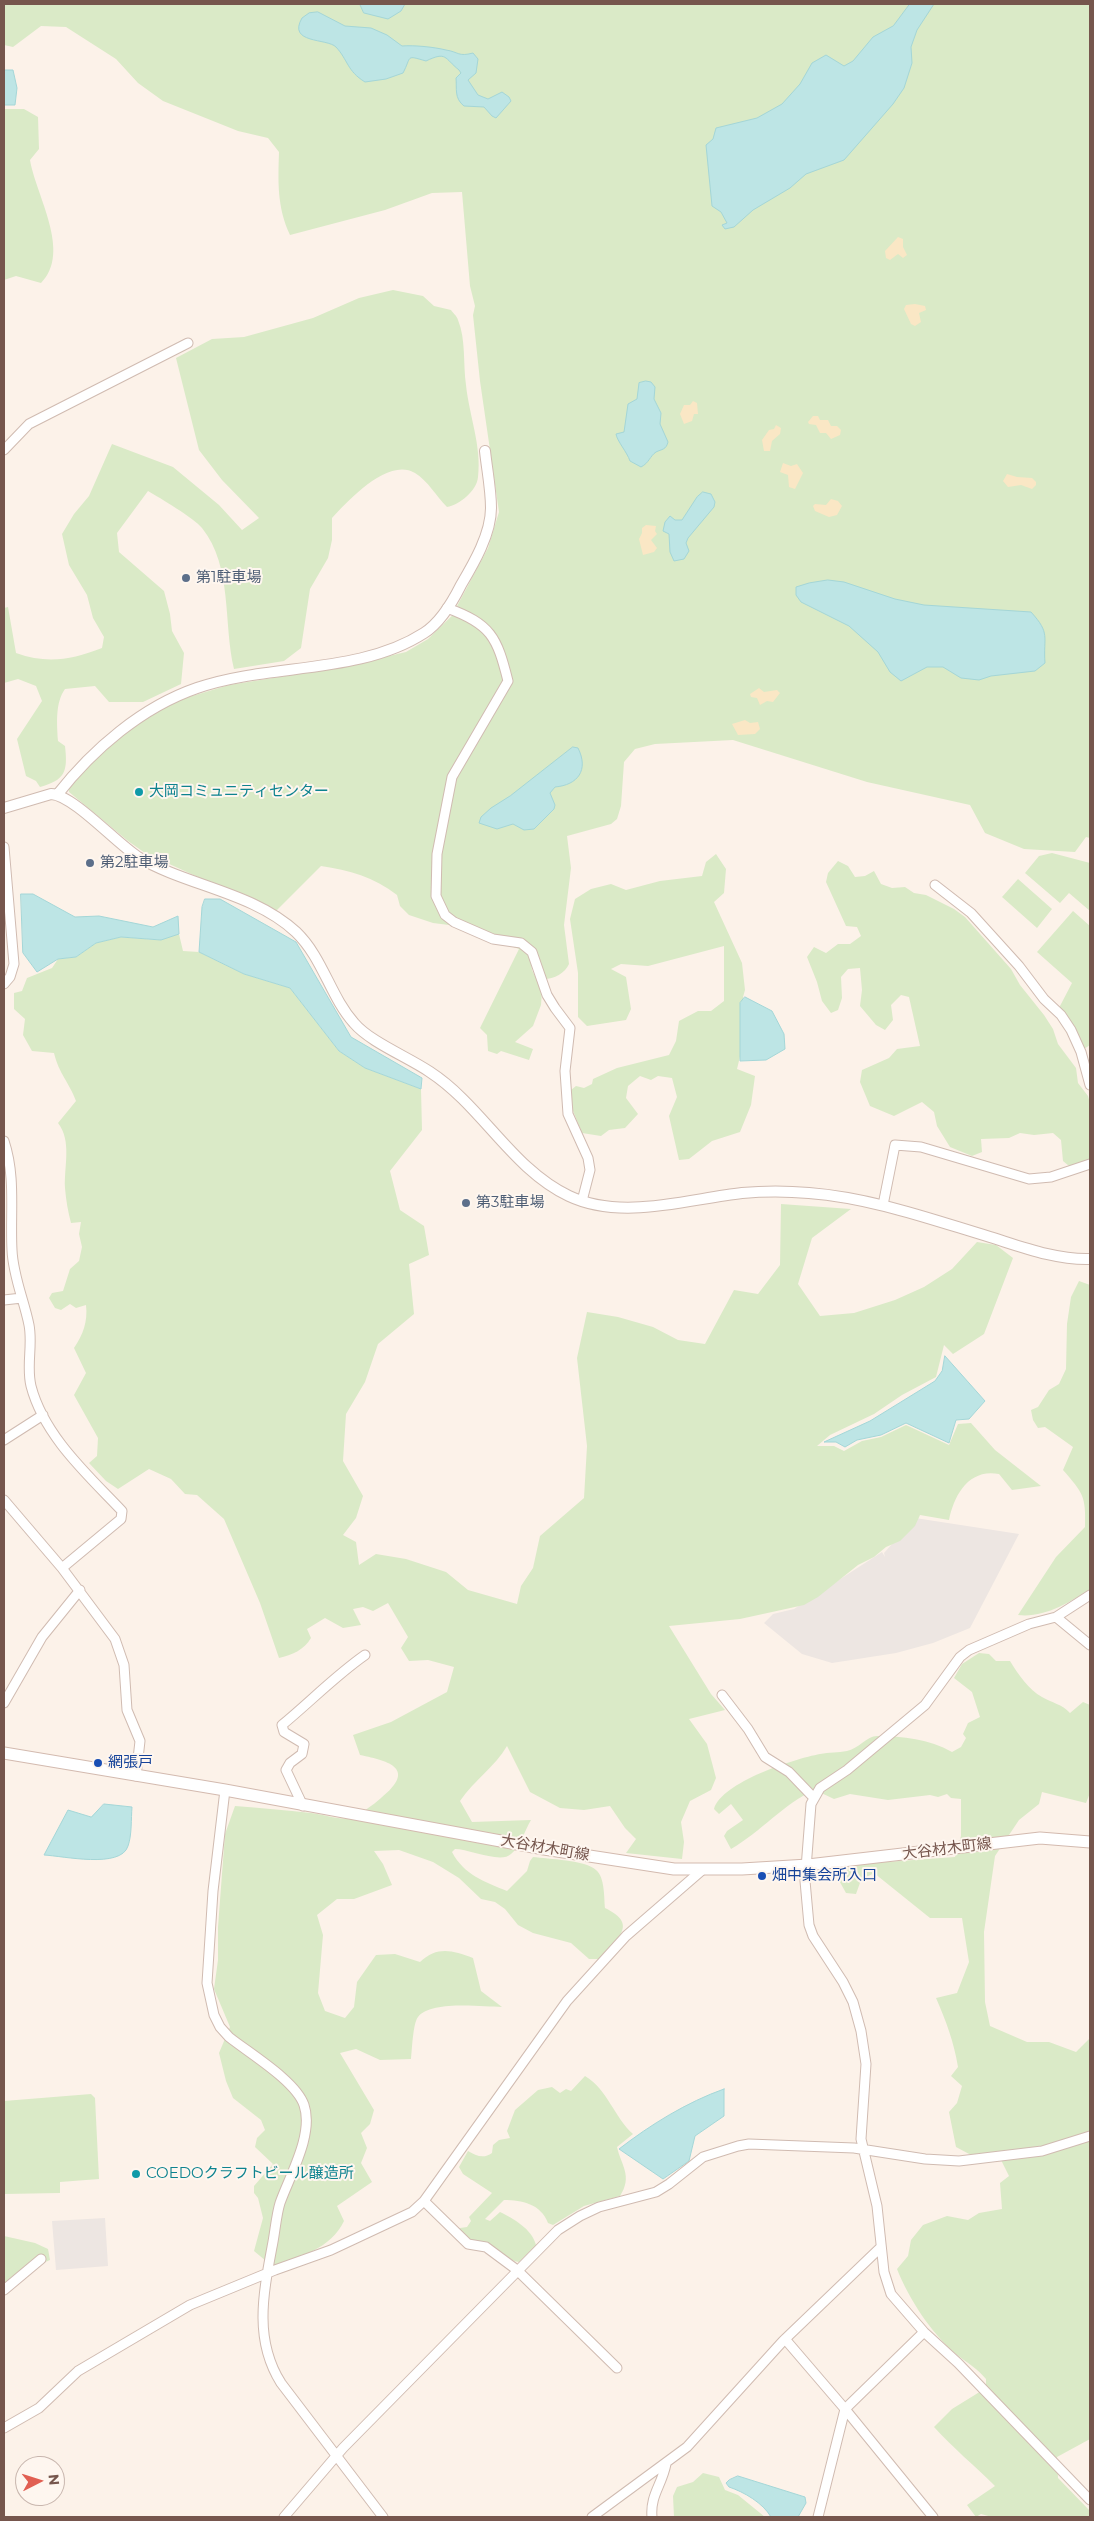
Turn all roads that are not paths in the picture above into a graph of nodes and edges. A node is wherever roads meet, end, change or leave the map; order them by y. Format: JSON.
{"nodes":[{"id":1,"x":188,"y":343,"type":"dead end"},
{"id":2,"x":4,"y":450,"type":"edge"},
{"id":3,"x":485,"y":451,"type":"dead end"},
{"id":4,"x":447,"y":608,"type":"junction"},
{"id":5,"x":57,"y":795,"type":"junction"},
{"id":6,"x":4,"y":808,"type":"edge"},
{"id":7,"x":4,"y":847,"type":"edge"},
{"id":8,"x":935,"y":885,"type":"dead end"},
{"id":9,"x":4,"y":984,"type":"edge"},
{"id":10,"x":1090,"y":1085,"type":"edge"},
{"id":11,"x":4,"y":1141,"type":"edge"},
{"id":12,"x":1090,"y":1164,"type":"edge"},
{"id":13,"x":582,"y":1201,"type":"junction"},
{"id":14,"x":883,"y":1205,"type":"junction"},
{"id":15,"x":1090,"y":1259,"type":"edge"},
{"id":16,"x":22,"y":1298,"type":"junction"},
{"id":17,"x":4,"y":1300,"type":"edge"},
{"id":18,"x":43,"y":1414,"type":"junction"},
{"id":19,"x":4,"y":1440,"type":"edge"},
{"id":20,"x":4,"y":1500,"type":"edge"},
{"id":21,"x":62,"y":1568,"type":"junction"},
{"id":22,"x":80,"y":1590,"type":"junction"},
{"id":23,"x":1090,"y":1595,"type":"edge"},
{"id":24,"x":1056,"y":1617,"type":"junction"},
{"id":25,"x":1090,"y":1645,"type":"edge"},
{"id":26,"x":365,"y":1655,"type":"dead end"},
{"id":27,"x":722,"y":1695,"type":"dead end"},
{"id":28,"x":4,"y":1703,"type":"edge"},
{"id":29,"x":4,"y":1753,"type":"edge"},
{"id":30,"x":136,"y":1776,"type":"junction"},
{"id":31,"x":225,"y":1790,"type":"junction"},
{"id":32,"x":813,"y":1797,"type":"junction"},
{"id":33,"x":303,"y":1806,"type":"junction"},
{"id":34,"x":1090,"y":1842,"type":"edge"},
{"id":35,"x":808,"y":1865,"type":"junction"},
{"id":36,"x":701,"y":1870,"type":"junction"},
{"id":37,"x":1090,"y":2136,"type":"edge"},
{"id":38,"x":862,"y":2148,"type":"junction"},
{"id":39,"x":424,"y":2201,"type":"junction"},
{"id":40,"x":881,"y":2247,"type":"junction"},
{"id":41,"x":41,"y":2259,"type":"dead end"},
{"id":42,"x":517,"y":2270,"type":"junction"},
{"id":43,"x":267,"y":2274,"type":"junction"},
{"id":44,"x":4,"y":2290,"type":"edge"},
{"id":45,"x":924,"y":2332,"type":"junction"},
{"id":46,"x":785,"y":2339,"type":"junction"},
{"id":47,"x":616,"y":2368,"type":"dead end"},
{"id":48,"x":845,"y":2409,"type":"junction"},
{"id":49,"x":4,"y":2428,"type":"edge"},
{"id":50,"x":335,"y":2456,"type":"junction"},
{"id":51,"x":666,"y":2464,"type":"junction"},
{"id":52,"x":1090,"y":2500,"type":"edge"},
{"id":53,"x":380,"y":2516,"type":"edge"},
{"id":54,"x":284,"y":2517,"type":"edge"},
{"id":55,"x":592,"y":2517,"type":"edge"},
{"id":56,"x":652,"y":2517,"type":"edge"},
{"id":57,"x":818,"y":2517,"type":"edge"},
{"id":58,"x":933,"y":2517,"type":"edge"}],
"edges":[{"from":1,"to":2,"type":"street"},
{"from":3,"to":4,"type":"street"},
{"from":4,"to":5,"type":"street"},
{"from":4,"to":13,"type":"street"},
{"from":5,"to":6,"type":"street"},
{"from":5,"to":13,"type":"street"},
{"from":7,"to":9,"type":"street"},
{"from":8,"to":10,"type":"street"},
{"from":11,"to":16,"type":"street"},
{"from":12,"to":14,"type":"street"},
{"from":13,"to":14,"type":"street"},
{"from":14,"to":15,"type":"street"},
{"from":16,"to":17,"type":"street"},
{"from":16,"to":18,"type":"street"},
{"from":18,"to":19,"type":"street"},
{"from":18,"to":21,"type":"street"},
{"from":20,"to":21,"type":"street"},
{"from":21,"to":22,"type":"street"},
{"from":22,"to":28,"type":"street"},
{"from":22,"to":30,"type":"street"},
{"from":23,"to":24,"type":"street"},
{"from":24,"to":25,"type":"street"},
{"from":24,"to":32,"type":"street"},
{"from":26,"to":33,"type":"street"},
{"from":27,"to":32,"type":"street"},
{"from":29,"to":30,"type":"main road","name":"大谷材木町線"},
{"from":30,"to":31,"type":"main road","name":"大谷材木町線"},
{"from":31,"to":33,"type":"main road","name":"大谷材木町線"},
{"from":31,"to":43,"type":"street"},
{"from":32,"to":35,"type":"street"},
{"from":33,"to":36,"type":"main road","name":"大谷材木町線"},
{"from":34,"to":35,"type":"main road","name":"大谷材木町線"},
{"from":35,"to":36,"type":"main road","name":"大谷材木町線"},
{"from":35,"to":38,"type":"street"},
{"from":36,"to":39,"type":"street"},
{"from":37,"to":38,"type":"street"},
{"from":38,"to":40,"type":"street"},
{"from":38,"to":42,"type":"street"},
{"from":39,"to":42,"type":"street"},
{"from":39,"to":43,"type":"street"},
{"from":40,"to":45,"type":"street"},
{"from":40,"to":46,"type":"street"},
{"from":41,"to":44,"type":"street"},
{"from":42,"to":47,"type":"street"},
{"from":42,"to":50,"type":"street"},
{"from":43,"to":49,"type":"street"},
{"from":43,"to":50,"type":"street"},
{"from":45,"to":48,"type":"street"},
{"from":45,"to":52,"type":"street"},
{"from":46,"to":48,"type":"street"},
{"from":46,"to":51,"type":"street"},
{"from":48,"to":57,"type":"street"},
{"from":48,"to":58,"type":"street"},
{"from":50,"to":53,"type":"street"},
{"from":50,"to":54,"type":"street"},
{"from":51,"to":55,"type":"street"},
{"from":51,"to":56,"type":"street"}]}
